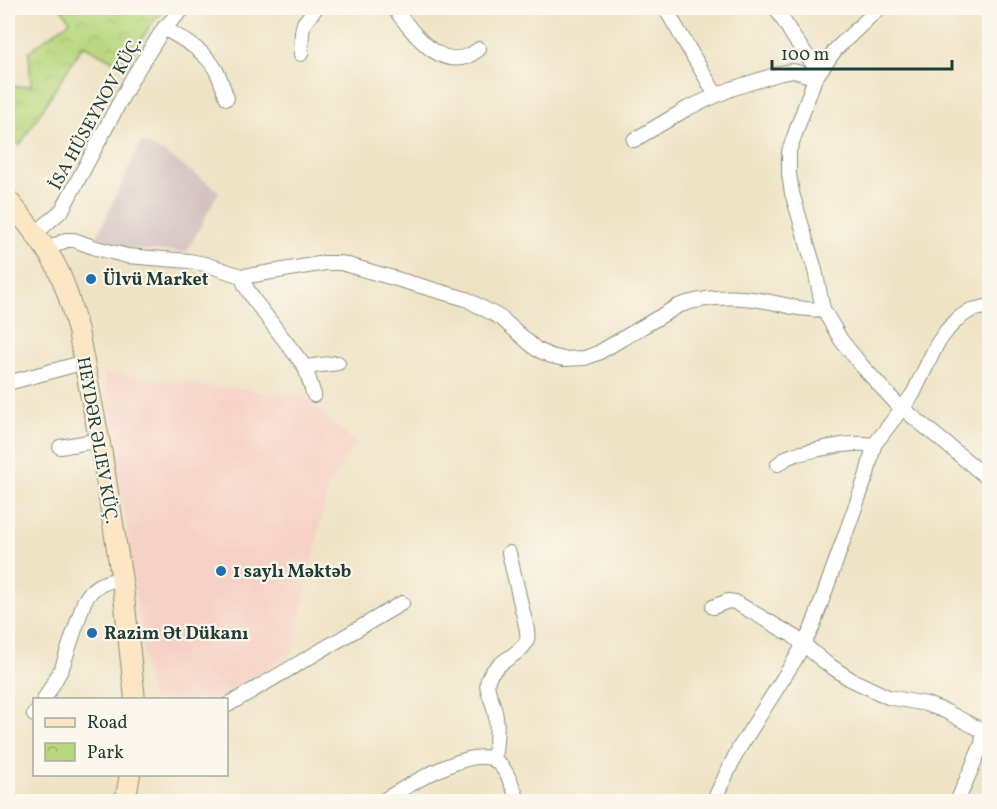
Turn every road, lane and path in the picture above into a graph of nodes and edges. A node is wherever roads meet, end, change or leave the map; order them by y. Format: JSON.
{"nodes":[{"id":1,"x":184,"y":8,"type":"edge"},
{"id":2,"x":316,"y":8,"type":"edge"},
{"id":3,"x":394,"y":8,"type":"edge"},
{"id":4,"x":665,"y":8,"type":"edge"},
{"id":5,"x":776,"y":8,"type":"edge"},
{"id":6,"x":879,"y":8,"type":"edge"},
{"id":7,"x":164,"y":28,"type":"junction"},
{"id":8,"x":479,"y":49,"type":"dead end"},
{"id":9,"x":301,"y":54,"type":"dead end"},
{"id":10,"x":817,"y":75,"type":"junction"},
{"id":11,"x":716,"y":95,"type":"junction"},
{"id":12,"x":227,"y":98,"type":"dead end"},
{"id":13,"x":634,"y":140,"type":"dead end"},
{"id":14,"x":8,"y":200,"type":"edge"},
{"id":15,"x":34,"y":233,"type":"junction"},
{"id":16,"x":46,"y":250,"type":"junction"},
{"id":17,"x":241,"y":276,"type":"junction"},
{"id":18,"x":990,"y":306,"type":"edge"},
{"id":19,"x":823,"y":309,"type":"junction"},
{"id":20,"x":85,"y":362,"type":"junction"},
{"id":21,"x":338,"y":363,"type":"dead end"},
{"id":22,"x":305,"y":367,"type":"junction"},
{"id":23,"x":8,"y":383,"type":"edge"},
{"id":24,"x":314,"y":395,"type":"dead end"},
{"id":25,"x":903,"y":409,"type":"junction"},
{"id":26,"x":100,"y":440,"type":"junction"},
{"id":27,"x":873,"y":445,"type":"junction"},
{"id":28,"x":60,"y":447,"type":"dead end"},
{"id":29,"x":778,"y":464,"type":"dead end"},
{"id":30,"x":990,"y":480,"type":"edge"},
{"id":31,"x":509,"y":554,"type":"dead end"},
{"id":32,"x":122,"y":578,"type":"junction"},
{"id":33,"x":402,"y":603,"type":"dead end"},
{"id":34,"x":713,"y":607,"type":"dead end"},
{"id":35,"x":804,"y":645,"type":"junction"},
{"id":36,"x":45,"y":698,"type":"edge"},
{"id":37,"x":135,"y":698,"type":"edge"},
{"id":38,"x":228,"y":705,"type":"edge"},
{"id":39,"x":494,"y":760,"type":"junction"},
{"id":40,"x":130,"y":776,"type":"edge"},
{"id":41,"x":125,"y":801,"type":"edge"},
{"id":42,"x":381,"y":801,"type":"edge"},
{"id":43,"x":519,"y":801,"type":"edge"},
{"id":44,"x":712,"y":801,"type":"edge"},
{"id":45,"x":957,"y":801,"type":"edge"}],
"edges":[{"from":1,"to":7,"type":"street","name":"İSA HÜSEYNOV KÜÇ."},
{"from":2,"to":9,"type":"street"},
{"from":3,"to":8,"type":"street"},
{"from":4,"to":11,"type":"street"},
{"from":5,"to":10,"type":"street"},
{"from":6,"to":10,"type":"street"},
{"from":7,"to":12,"type":"street"},
{"from":7,"to":15,"type":"street","name":"İSA HÜSEYNOV KÜÇ."},
{"from":10,"to":11,"type":"street"},
{"from":10,"to":19,"type":"street"},
{"from":11,"to":13,"type":"street"},
{"from":14,"to":15,"type":"main road","name":"HEYDƏR ƏLIEV KÜÇ."},
{"from":15,"to":16,"type":"main road","name":"HEYDƏR ƏLIEV KÜÇ."},
{"from":16,"to":17,"type":"street"},
{"from":16,"to":20,"type":"main road","name":"HEYDƏR ƏLIEV KÜÇ."},
{"from":17,"to":19,"type":"street"},
{"from":17,"to":22,"type":"street"},
{"from":18,"to":25,"type":"street"},
{"from":19,"to":25,"type":"street"},
{"from":20,"to":23,"type":"street"},
{"from":20,"to":26,"type":"main road","name":"HEYDƏR ƏLIEV KÜÇ."},
{"from":21,"to":22,"type":"street"},
{"from":22,"to":24,"type":"street"},
{"from":25,"to":27,"type":"street"},
{"from":25,"to":30,"type":"street"},
{"from":26,"to":28,"type":"street"},
{"from":26,"to":32,"type":"main road","name":"HEYDƏR ƏLIEV KÜÇ."},
{"from":27,"to":29,"type":"street"},
{"from":27,"to":35,"type":"street"},
{"from":31,"to":39,"type":"street"},
{"from":32,"to":36,"type":"street"},
{"from":32,"to":37,"type":"main road","name":"HEYDƏR ƏLIEV KÜÇ."},
{"from":33,"to":38,"type":"street"},
{"from":34,"to":35,"type":"street"},
{"from":35,"to":44,"type":"street"},
{"from":35,"to":45,"type":"street"},
{"from":39,"to":42,"type":"street"},
{"from":39,"to":43,"type":"street"},
{"from":40,"to":41,"type":"main road"}]}
